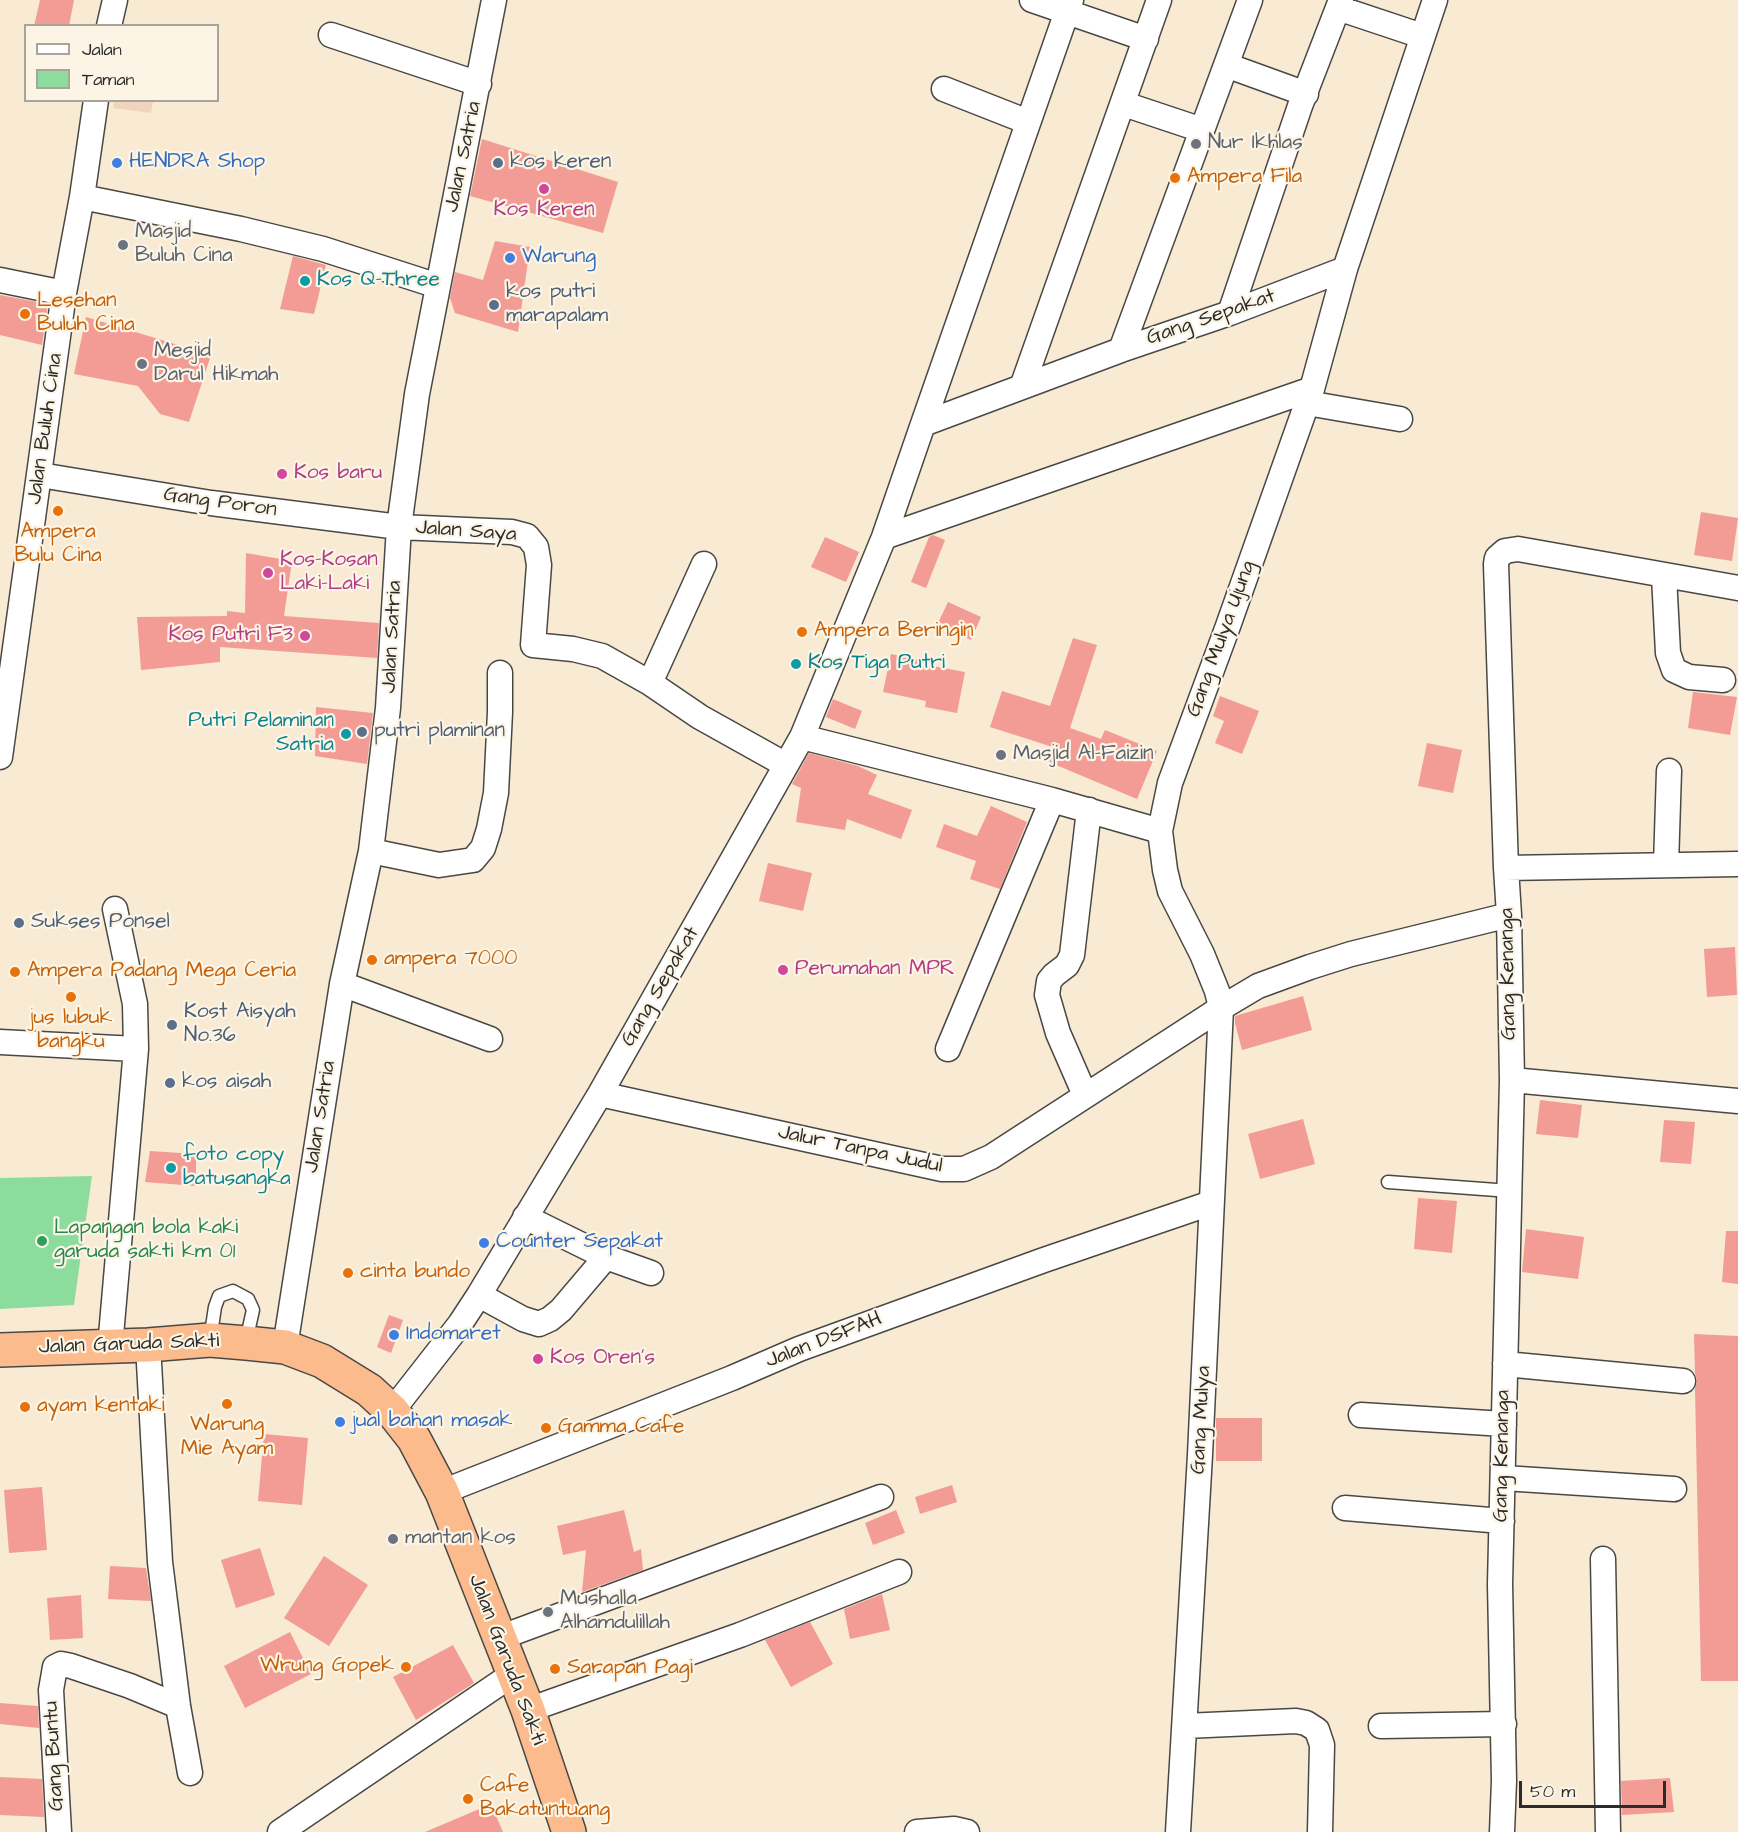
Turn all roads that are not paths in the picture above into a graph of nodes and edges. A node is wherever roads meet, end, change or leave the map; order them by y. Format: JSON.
{"nodes":[{"id":1,"x":115,"y":0,"type":"edge"},
{"id":2,"x":494,"y":0,"type":"edge"},
{"id":3,"x":1032,"y":0,"type":"edge"},
{"id":4,"x":1159,"y":0,"type":"edge"},
{"id":5,"x":1250,"y":0,"type":"edge"},
{"id":6,"x":1435,"y":0,"type":"edge"},
{"id":7,"x":1339,"y":4,"type":"edge"},
{"id":8,"x":1069,"y":6,"type":"edge"},
{"id":9,"x":110,"y":24,"type":"edge"},
{"id":10,"x":331,"y":34,"type":"dead end"},
{"id":11,"x":1422,"y":36,"type":"junction"},
{"id":12,"x":1146,"y":39,"type":"junction"},
{"id":13,"x":1226,"y":65,"type":"junction"},
{"id":14,"x":479,"y":84,"type":"junction"},
{"id":15,"x":944,"y":89,"type":"dead end"},
{"id":16,"x":1306,"y":94,"type":"junction"},
{"id":17,"x":96,"y":102,"type":"edge"},
{"id":18,"x":1124,"y":104,"type":"junction"},
{"id":19,"x":1028,"y":122,"type":"junction"},
{"id":20,"x":1202,"y":130,"type":"junction"},
{"id":21,"x":82,"y":197,"type":"junction"},
{"id":22,"x":1345,"y":269,"type":"junction"},
{"id":23,"x":0,"y":279,"type":"edge"},
{"id":24,"x":438,"y":286,"type":"junction"},
{"id":25,"x":64,"y":293,"type":"junction"},
{"id":26,"x":1230,"y":313,"type":"junction"},
{"id":27,"x":1121,"y":350,"type":"junction"},
{"id":28,"x":1022,"y":387,"type":"junction"},
{"id":29,"x":1309,"y":396,"type":"junction"},
{"id":30,"x":1400,"y":419,"type":"dead end"},
{"id":31,"x":923,"y":424,"type":"junction"},
{"id":32,"x":40,"y":475,"type":"junction"},
{"id":33,"x":399,"y":527,"type":"junction"},
{"id":34,"x":884,"y":537,"type":"junction"},
{"id":35,"x":704,"y":564,"type":"dead end"},
{"id":36,"x":1664,"y":576,"type":"junction"},
{"id":37,"x":1738,"y":588,"type":"edge"},
{"id":38,"x":500,"y":673,"type":"dead end"},
{"id":39,"x":1723,"y":680,"type":"dead end"},
{"id":40,"x":650,"y":683,"type":"junction"},
{"id":41,"x":802,"y":737,"type":"junction"},
{"id":42,"x":0,"y":757,"type":"edge"},
{"id":43,"x":786,"y":765,"type":"junction"},
{"id":44,"x":1669,"y":771,"type":"dead end"},
{"id":45,"x":1052,"y":800,"type":"junction"},
{"id":46,"x":1089,"y":810,"type":"junction"},
{"id":47,"x":1160,"y":831,"type":"junction"},
{"id":48,"x":371,"y":851,"type":"junction"},
{"id":49,"x":1738,"y":864,"type":"edge"},
{"id":50,"x":1666,"y":865,"type":"junction"},
{"id":51,"x":1506,"y":868,"type":"junction"},
{"id":52,"x":115,"y":909,"type":"dead end"},
{"id":53,"x":1509,"y":915,"type":"junction"},
{"id":54,"x":342,"y":984,"type":"junction"},
{"id":55,"x":1221,"y":1008,"type":"junction"},
{"id":56,"x":490,"y":1039,"type":"dead end"},
{"id":57,"x":0,"y":1042,"type":"edge"},
{"id":58,"x":136,"y":1049,"type":"junction"},
{"id":59,"x":948,"y":1049,"type":"dead end"},
{"id":60,"x":1512,"y":1080,"type":"junction"},
{"id":61,"x":600,"y":1094,"type":"junction"},
{"id":62,"x":1085,"y":1095,"type":"junction"},
{"id":63,"x":1738,"y":1101,"type":"edge"},
{"id":64,"x":1388,"y":1182,"type":"dead end"},
{"id":65,"x":1510,"y":1191,"type":"junction"},
{"id":66,"x":1211,"y":1203,"type":"junction"},
{"id":67,"x":525,"y":1217,"type":"junction"},
{"id":68,"x":606,"y":1257,"type":"junction"},
{"id":69,"x":651,"y":1273,"type":"dead end"},
{"id":70,"x":479,"y":1295,"type":"junction"},
{"id":71,"x":210,"y":1340,"type":"junction"},
{"id":72,"x":246,"y":1342,"type":"junction"},
{"id":73,"x":148,"y":1345,"type":"junction"},
{"id":74,"x":110,"y":1347,"type":"junction"},
{"id":75,"x":285,"y":1347,"type":"junction"},
{"id":76,"x":0,"y":1350,"type":"edge"},
{"id":77,"x":1505,"y":1364,"type":"junction"},
{"id":78,"x":1683,"y":1381,"type":"dead end"},
{"id":79,"x":392,"y":1411,"type":"junction"},
{"id":80,"x":1360,"y":1415,"type":"dead end"},
{"id":81,"x":1504,"y":1424,"type":"junction"},
{"id":82,"x":1504,"y":1478,"type":"junction"},
{"id":83,"x":1674,"y":1489,"type":"dead end"},
{"id":84,"x":442,"y":1492,"type":"junction"},
{"id":85,"x":881,"y":1497,"type":"dead end"},
{"id":86,"x":1345,"y":1508,"type":"dead end"},
{"id":87,"x":1502,"y":1521,"type":"junction"},
{"id":88,"x":1604,"y":1559,"type":"dead end"},
{"id":89,"x":899,"y":1572,"type":"dead end"},
{"id":90,"x":499,"y":1638,"type":"junction"},
{"id":91,"x":513,"y":1674,"type":"junction"},
{"id":92,"x":178,"y":1706,"type":"junction"},
{"id":93,"x":528,"y":1710,"type":"junction"},
{"id":94,"x":1504,"y":1724,"type":"junction"},
{"id":95,"x":1185,"y":1726,"type":"junction"},
{"id":96,"x":1381,"y":1726,"type":"dead end"},
{"id":97,"x":190,"y":1773,"type":"dead end"},
{"id":98,"x":59,"y":1832,"type":"edge"},
{"id":99,"x":280,"y":1832,"type":"edge"},
{"id":100,"x":569,"y":1832,"type":"edge"},
{"id":101,"x":917,"y":1832,"type":"edge"},
{"id":102,"x":967,"y":1832,"type":"edge"},
{"id":103,"x":1178,"y":1832,"type":"edge"},
{"id":104,"x":1320,"y":1832,"type":"edge"},
{"id":105,"x":1502,"y":1832,"type":"edge"},
{"id":106,"x":1608,"y":1832,"type":"edge"}],
"edges":[{"from":1,"to":9,"type":"street"},
{"from":2,"to":14,"type":"street","name":"Jalan Satria"},
{"from":3,"to":8,"type":"street"},
{"from":4,"to":12,"type":"street"},
{"from":5,"to":13,"type":"street"},
{"from":6,"to":11,"type":"street"},
{"from":7,"to":11,"type":"street"},
{"from":7,"to":16,"type":"street"},
{"from":8,"to":12,"type":"street"},
{"from":8,"to":19,"type":"street"},
{"from":10,"to":14,"type":"street"},
{"from":11,"to":22,"type":"street"},
{"from":12,"to":18,"type":"street"},
{"from":13,"to":16,"type":"street"},
{"from":13,"to":20,"type":"street"},
{"from":14,"to":24,"type":"street","name":"Jalan Satria"},
{"from":15,"to":19,"type":"street"},
{"from":16,"to":26,"type":"street"},
{"from":17,"to":21,"type":"street","name":"Jalan Buluh Cina"},
{"from":18,"to":20,"type":"street"},
{"from":18,"to":28,"type":"street"},
{"from":19,"to":31,"type":"street"},
{"from":20,"to":27,"type":"street"},
{"from":21,"to":24,"type":"street"},
{"from":21,"to":25,"type":"street","name":"Jalan Buluh Cina"},
{"from":22,"to":26,"type":"street","name":"Gang Sepakat"},
{"from":22,"to":29,"type":"street","name":"Gang Mulya Ujung"},
{"from":23,"to":25,"type":"street"},
{"from":24,"to":33,"type":"street","name":"Jalan Satria"},
{"from":25,"to":32,"type":"street","name":"Jalan Buluh Cina"},
{"from":26,"to":27,"type":"street","name":"Gang Sepakat"},
{"from":27,"to":28,"type":"street","name":"Gang Sepakat"},
{"from":28,"to":31,"type":"street","name":"Gang Sepakat"},
{"from":29,"to":30,"type":"street"},
{"from":29,"to":34,"type":"street"},
{"from":29,"to":47,"type":"street","name":"Gang Mulya Ujung"},
{"from":31,"to":34,"type":"street","name":"Gang Sepakat"},
{"from":32,"to":33,"type":"street","name":"Gang Poron"},
{"from":32,"to":42,"type":"street","name":"Jalan Buluh Cina"},
{"from":33,"to":40,"type":"street","name":"Jalan Saya"},
{"from":33,"to":48,"type":"street","name":"Jalan Satria"},
{"from":34,"to":41,"type":"street","name":"Gang Sepakat"},
{"from":35,"to":40,"type":"street"},
{"from":36,"to":37,"type":"street"},
{"from":36,"to":39,"type":"street"},
{"from":36,"to":51,"type":"street","name":"Gang Kenanga"},
{"from":38,"to":48,"type":"street"},
{"from":40,"to":43,"type":"street"},
{"from":41,"to":43,"type":"street","name":"Gang Sepakat"},
{"from":41,"to":45,"type":"street"},
{"from":43,"to":61,"type":"street","name":"Gang Sepakat"},
{"from":44,"to":50,"type":"street"},
{"from":45,"to":46,"type":"street"},
{"from":45,"to":59,"type":"street"},
{"from":46,"to":47,"type":"street"},
{"from":46,"to":62,"type":"street"},
{"from":47,"to":55,"type":"street","name":"Gang Mulya Ujung"},
{"from":48,"to":54,"type":"street","name":"Jalan Satria"},
{"from":49,"to":50,"type":"street"},
{"from":50,"to":51,"type":"street"},
{"from":51,"to":53,"type":"street","name":"Gang Kenanga"},
{"from":52,"to":58,"type":"street"},
{"from":53,"to":55,"type":"street","name":"Jalur Tanpa Judul"},
{"from":53,"to":60,"type":"street","name":"Gang Kenanga"},
{"from":54,"to":56,"type":"street"},
{"from":54,"to":75,"type":"street","name":"Jalan Satria"},
{"from":55,"to":62,"type":"street","name":"Jalur Tanpa Judul"},
{"from":55,"to":66,"type":"street","name":"Gang Mulya"},
{"from":57,"to":58,"type":"street"},
{"from":58,"to":74,"type":"street"},
{"from":60,"to":63,"type":"street"},
{"from":60,"to":65,"type":"street","name":"Gang Kenanga"},
{"from":61,"to":62,"type":"street","name":"Jalur Tanpa Judul"},
{"from":61,"to":67,"type":"street","name":"Gang Sepakat"},
{"from":64,"to":65,"type":"lane"},
{"from":65,"to":77,"type":"street","name":"Gang Kenanga"},
{"from":66,"to":84,"type":"street","name":"Jalan DSFAH"},
{"from":66,"to":95,"type":"street","name":"Gang Mulya"},
{"from":67,"to":68,"type":"street"},
{"from":67,"to":70,"type":"street","name":"Gang Sepakat"},
{"from":68,"to":69,"type":"street"},
{"from":68,"to":70,"type":"street"},
{"from":70,"to":79,"type":"street","name":"Gang Sepakat"},
{"from":71,"to":72,"type":"highway","name":"Jalan Garuda Sakti"},
{"from":71,"to":72,"type":"lane"},
{"from":71,"to":73,"type":"highway","name":"Jalan Garuda Sakti"},
{"from":72,"to":75,"type":"highway","name":"Jalan Garuda Sakti"},
{"from":73,"to":74,"type":"highway","name":"Jalan Garuda Sakti"},
{"from":73,"to":92,"type":"street"},
{"from":74,"to":76,"type":"highway","name":"Jalan Garuda Sakti"},
{"from":75,"to":79,"type":"highway","name":"Jalan Garuda Sakti"},
{"from":77,"to":78,"type":"street"},
{"from":77,"to":81,"type":"street","name":"Gang Kenanga"},
{"from":79,"to":84,"type":"highway","name":"Jalan Garuda Sakti"},
{"from":80,"to":81,"type":"street"},
{"from":81,"to":82,"type":"street","name":"Gang Kenanga"},
{"from":82,"to":83,"type":"street"},
{"from":82,"to":87,"type":"street","name":"Gang Kenanga"},
{"from":84,"to":90,"type":"highway","name":"Jalan Garuda Sakti"},
{"from":85,"to":90,"type":"street"},
{"from":86,"to":87,"type":"street"},
{"from":87,"to":94,"type":"street","name":"Gang Kenanga"},
{"from":88,"to":106,"type":"street"},
{"from":89,"to":93,"type":"street"},
{"from":90,"to":91,"type":"highway","name":"Jalan Garuda Sakti"},
{"from":91,"to":93,"type":"highway","name":"Jalan Garuda Sakti"},
{"from":91,"to":99,"type":"street"},
{"from":92,"to":97,"type":"street"},
{"from":92,"to":98,"type":"street","name":"Gang Buntu"},
{"from":93,"to":100,"type":"highway","name":"Jalan Garuda Sakti"},
{"from":94,"to":96,"type":"street"},
{"from":94,"to":105,"type":"street","name":"Gang Kenanga"},
{"from":95,"to":103,"type":"street","name":"Gang Mulya"},
{"from":95,"to":104,"type":"street"},
{"from":101,"to":102,"type":"street"}]}
